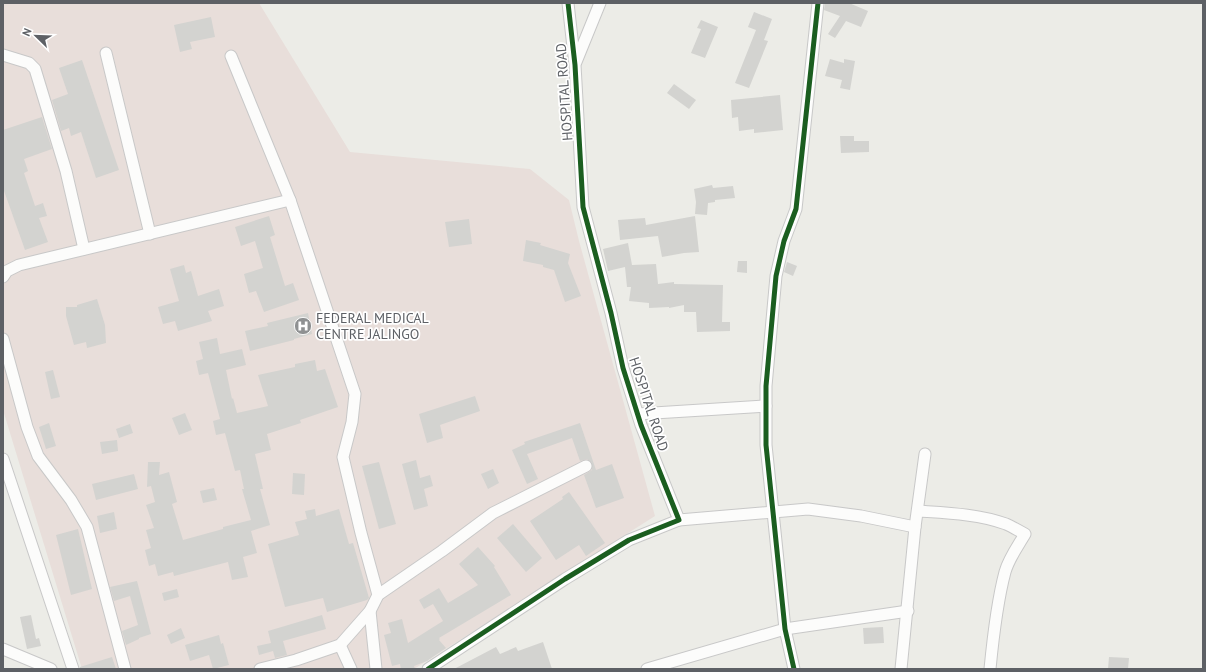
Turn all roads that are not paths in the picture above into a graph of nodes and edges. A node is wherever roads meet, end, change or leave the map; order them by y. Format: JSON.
{"nodes":[{"id":1,"x":568,"y":3,"type":"edge"},
{"id":2,"x":600,"y":3,"type":"edge"},
{"id":3,"x":818,"y":3,"type":"edge"},
{"id":4,"x":106,"y":53,"type":"dead end"},
{"id":5,"x":3,"y":55,"type":"edge"},
{"id":6,"x":231,"y":56,"type":"dead end"},
{"id":7,"x":575,"y":65,"type":"junction"},
{"id":8,"x":290,"y":200,"type":"junction"},
{"id":9,"x":150,"y":234,"type":"junction"},
{"id":10,"x":84,"y":248,"type":"junction"},
{"id":11,"x":3,"y":277,"type":"edge"},
{"id":12,"x":3,"y":339,"type":"edge"},
{"id":13,"x":766,"y":406,"type":"junction"},
{"id":14,"x":638,"y":414,"type":"junction"},
{"id":15,"x":925,"y":454,"type":"dead end"},
{"id":16,"x":3,"y":459,"type":"edge"},
{"id":17,"x":586,"y":466,"type":"dead end"},
{"id":18,"x":918,"y":511,"type":"junction"},
{"id":19,"x":772,"y":512,"type":"junction"},
{"id":20,"x":679,"y":520,"type":"junction"},
{"id":21,"x":915,"y":527,"type":"junction"},
{"id":22,"x":378,"y":595,"type":"junction"},
{"id":23,"x":370,"y":611,"type":"junction"},
{"id":24,"x":908,"y":611,"type":"junction"},
{"id":25,"x":785,"y":629,"type":"junction"},
{"id":26,"x":340,"y":645,"type":"junction"},
{"id":27,"x":3,"y":649,"type":"edge"},
{"id":28,"x":50,"y":669,"type":"edge"},
{"id":29,"x":73,"y":669,"type":"edge"},
{"id":30,"x":125,"y":669,"type":"edge"},
{"id":31,"x":260,"y":669,"type":"edge"},
{"id":32,"x":351,"y":669,"type":"edge"},
{"id":33,"x":376,"y":669,"type":"edge"},
{"id":34,"x":428,"y":669,"type":"edge"},
{"id":35,"x":647,"y":669,"type":"edge"},
{"id":36,"x":794,"y":669,"type":"edge"},
{"id":37,"x":901,"y":669,"type":"edge"},
{"id":38,"x":990,"y":669,"type":"edge"}],
"edges":[{"from":1,"to":7,"type":"street","name":"HOSPITAL ROAD"},
{"from":2,"to":7,"type":"street"},
{"from":3,"to":13,"type":"street"},
{"from":4,"to":9,"type":"street"},
{"from":5,"to":10,"type":"street"},
{"from":6,"to":8,"type":"street"},
{"from":7,"to":14,"type":"street","name":"HOSPITAL ROAD"},
{"from":8,"to":9,"type":"street"},
{"from":8,"to":22,"type":"street"},
{"from":9,"to":10,"type":"street"},
{"from":10,"to":11,"type":"street"},
{"from":12,"to":30,"type":"street"},
{"from":13,"to":14,"type":"street"},
{"from":13,"to":19,"type":"street"},
{"from":14,"to":20,"type":"street","name":"HOSPITAL ROAD"},
{"from":15,"to":18,"type":"street"},
{"from":16,"to":29,"type":"street"},
{"from":17,"to":22,"type":"street"},
{"from":18,"to":21,"type":"street"},
{"from":18,"to":38,"type":"street"},
{"from":19,"to":20,"type":"street"},
{"from":19,"to":21,"type":"street"},
{"from":19,"to":25,"type":"street"},
{"from":20,"to":34,"type":"street"},
{"from":21,"to":24,"type":"street"},
{"from":22,"to":23,"type":"street"},
{"from":23,"to":26,"type":"street"},
{"from":23,"to":33,"type":"street"},
{"from":24,"to":25,"type":"street"},
{"from":24,"to":37,"type":"street"},
{"from":25,"to":35,"type":"street"},
{"from":25,"to":36,"type":"street"},
{"from":26,"to":31,"type":"street"},
{"from":26,"to":32,"type":"street"},
{"from":27,"to":28,"type":"street"}]}
